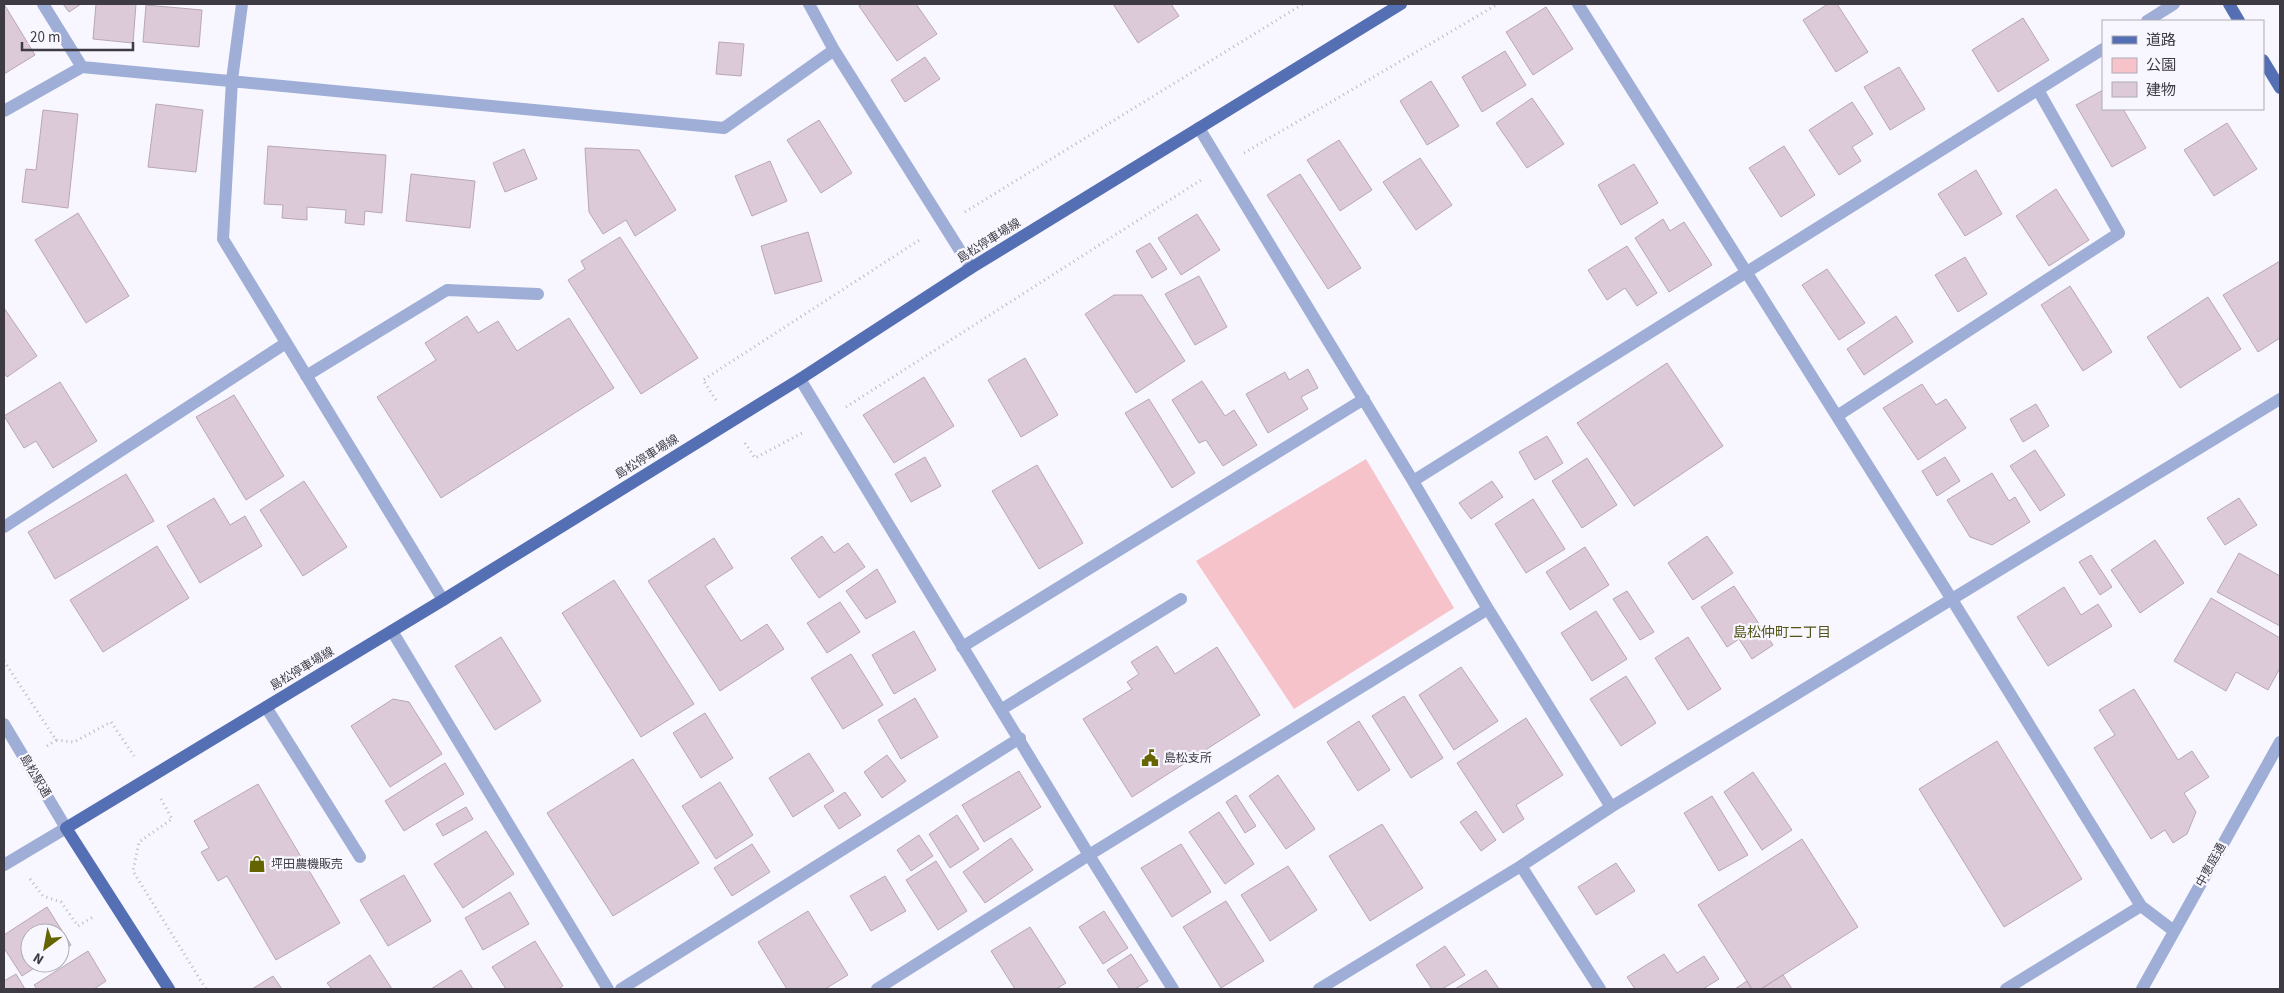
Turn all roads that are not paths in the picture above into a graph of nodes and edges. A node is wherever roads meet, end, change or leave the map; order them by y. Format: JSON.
{"nodes":[{"id":1,"x":43,"y":4,"type":"edge"},
{"id":2,"x":242,"y":4,"type":"edge"},
{"id":3,"x":809,"y":4,"type":"edge"},
{"id":4,"x":1401,"y":4,"type":"edge"},
{"id":5,"x":1578,"y":4,"type":"edge"},
{"id":6,"x":2174,"y":4,"type":"edge"},
{"id":7,"x":2229,"y":4,"type":"edge"},
{"id":8,"x":2149,"y":20,"type":"edge"},
{"id":9,"x":2238,"y":20,"type":"edge"},
{"id":10,"x":834,"y":50,"type":"junction"},
{"id":11,"x":2102,"y":50,"type":"edge"},
{"id":12,"x":2264,"y":62,"type":"edge"},
{"id":13,"x":82,"y":67,"type":"junction"},
{"id":14,"x":232,"y":80,"type":"junction"},
{"id":15,"x":2280,"y":88,"type":"edge"},
{"id":16,"x":2038,"y":90,"type":"junction"},
{"id":17,"x":4,"y":111,"type":"edge"},
{"id":18,"x":1199,"y":128,"type":"junction"},
{"id":19,"x":971,"y":268,"type":"junction"},
{"id":20,"x":1747,"y":273,"type":"junction"},
{"id":21,"x":538,"y":294,"type":"dead end"},
{"id":22,"x":286,"y":343,"type":"junction"},
{"id":23,"x":306,"y":376,"type":"junction"},
{"id":24,"x":800,"y":379,"type":"junction"},
{"id":25,"x":1364,"y":399,"type":"junction"},
{"id":26,"x":2280,"y":399,"type":"edge"},
{"id":27,"x":1836,"y":416,"type":"junction"},
{"id":28,"x":1413,"y":480,"type":"junction"},
{"id":29,"x":4,"y":527,"type":"edge"},
{"id":30,"x":1951,"y":598,"type":"junction"},
{"id":31,"x":1181,"y":599,"type":"dead end"},
{"id":32,"x":443,"y":600,"type":"junction"},
{"id":33,"x":1488,"y":609,"type":"junction"},
{"id":34,"x":392,"y":631,"type":"junction"},
{"id":35,"x":962,"y":646,"type":"junction"},
{"id":36,"x":266,"y":707,"type":"junction"},
{"id":37,"x":1002,"y":709,"type":"junction"},
{"id":38,"x":4,"y":724,"type":"edge"},
{"id":39,"x":1020,"y":738,"type":"junction"},
{"id":40,"x":2280,"y":742,"type":"edge"},
{"id":41,"x":1611,"y":807,"type":"junction"},
{"id":42,"x":66,"y":828,"type":"junction"},
{"id":43,"x":1089,"y":855,"type":"junction"},
{"id":44,"x":360,"y":857,"type":"dead end"},
{"id":45,"x":9,"y":862,"type":"edge"},
{"id":46,"x":1521,"y":866,"type":"junction"},
{"id":47,"x":2141,"y":906,"type":"junction"},
{"id":48,"x":2174,"y":930,"type":"junction"},
{"id":49,"x":169,"y":989,"type":"edge"},
{"id":50,"x":608,"y":989,"type":"edge"},
{"id":51,"x":621,"y":989,"type":"edge"},
{"id":52,"x":877,"y":989,"type":"edge"},
{"id":53,"x":1173,"y":989,"type":"edge"},
{"id":54,"x":1320,"y":989,"type":"edge"},
{"id":55,"x":1600,"y":989,"type":"edge"},
{"id":56,"x":2006,"y":989,"type":"edge"},
{"id":57,"x":2142,"y":989,"type":"edge"}],
"edges":[{"from":1,"to":13,"type":"street"},
{"from":2,"to":14,"type":"street"},
{"from":3,"to":10,"type":"street"},
{"from":4,"to":18,"type":"main road","name":"島松停車場線"},
{"from":5,"to":20,"type":"street"},
{"from":6,"to":8,"type":"street"},
{"from":7,"to":9,"type":"main road"},
{"from":10,"to":14,"type":"street"},
{"from":10,"to":19,"type":"street"},
{"from":11,"to":16,"type":"street"},
{"from":12,"to":15,"type":"main road"},
{"from":13,"to":14,"type":"street"},
{"from":13,"to":17,"type":"street"},
{"from":14,"to":22,"type":"street"},
{"from":16,"to":20,"type":"street"},
{"from":16,"to":27,"type":"street"},
{"from":18,"to":19,"type":"main road","name":"島松停車場線"},
{"from":18,"to":25,"type":"street"},
{"from":19,"to":24,"type":"main road","name":"島松停車場線"},
{"from":20,"to":27,"type":"street"},
{"from":20,"to":28,"type":"street"},
{"from":21,"to":23,"type":"street"},
{"from":22,"to":23,"type":"street"},
{"from":22,"to":29,"type":"street"},
{"from":23,"to":32,"type":"street"},
{"from":24,"to":32,"type":"main road","name":"島松停車場線"},
{"from":24,"to":35,"type":"street"},
{"from":25,"to":28,"type":"street"},
{"from":25,"to":35,"type":"street"},
{"from":26,"to":30,"type":"street"},
{"from":27,"to":30,"type":"street"},
{"from":28,"to":33,"type":"street"},
{"from":30,"to":41,"type":"street"},
{"from":30,"to":47,"type":"street"},
{"from":31,"to":37,"type":"street"},
{"from":32,"to":34,"type":"main road","name":"島松停車場線"},
{"from":33,"to":41,"type":"street"},
{"from":33,"to":43,"type":"street"},
{"from":34,"to":36,"type":"main road","name":"島松停車場線"},
{"from":34,"to":50,"type":"street"},
{"from":35,"to":37,"type":"street"},
{"from":36,"to":42,"type":"main road","name":"島松停車場線"},
{"from":36,"to":44,"type":"street"},
{"from":37,"to":39,"type":"street"},
{"from":38,"to":42,"type":"street","name":"島松駅通"},
{"from":39,"to":43,"type":"street"},
{"from":39,"to":51,"type":"street"},
{"from":40,"to":48,"type":"street","name":"中恵庭通"},
{"from":41,"to":46,"type":"street"},
{"from":42,"to":45,"type":"street"},
{"from":42,"to":49,"type":"main road"},
{"from":43,"to":52,"type":"street"},
{"from":43,"to":53,"type":"street"},
{"from":46,"to":54,"type":"street"},
{"from":46,"to":55,"type":"street"},
{"from":47,"to":48,"type":"street"},
{"from":47,"to":56,"type":"street"},
{"from":48,"to":57,"type":"street","name":"中恵庭通"}]}
